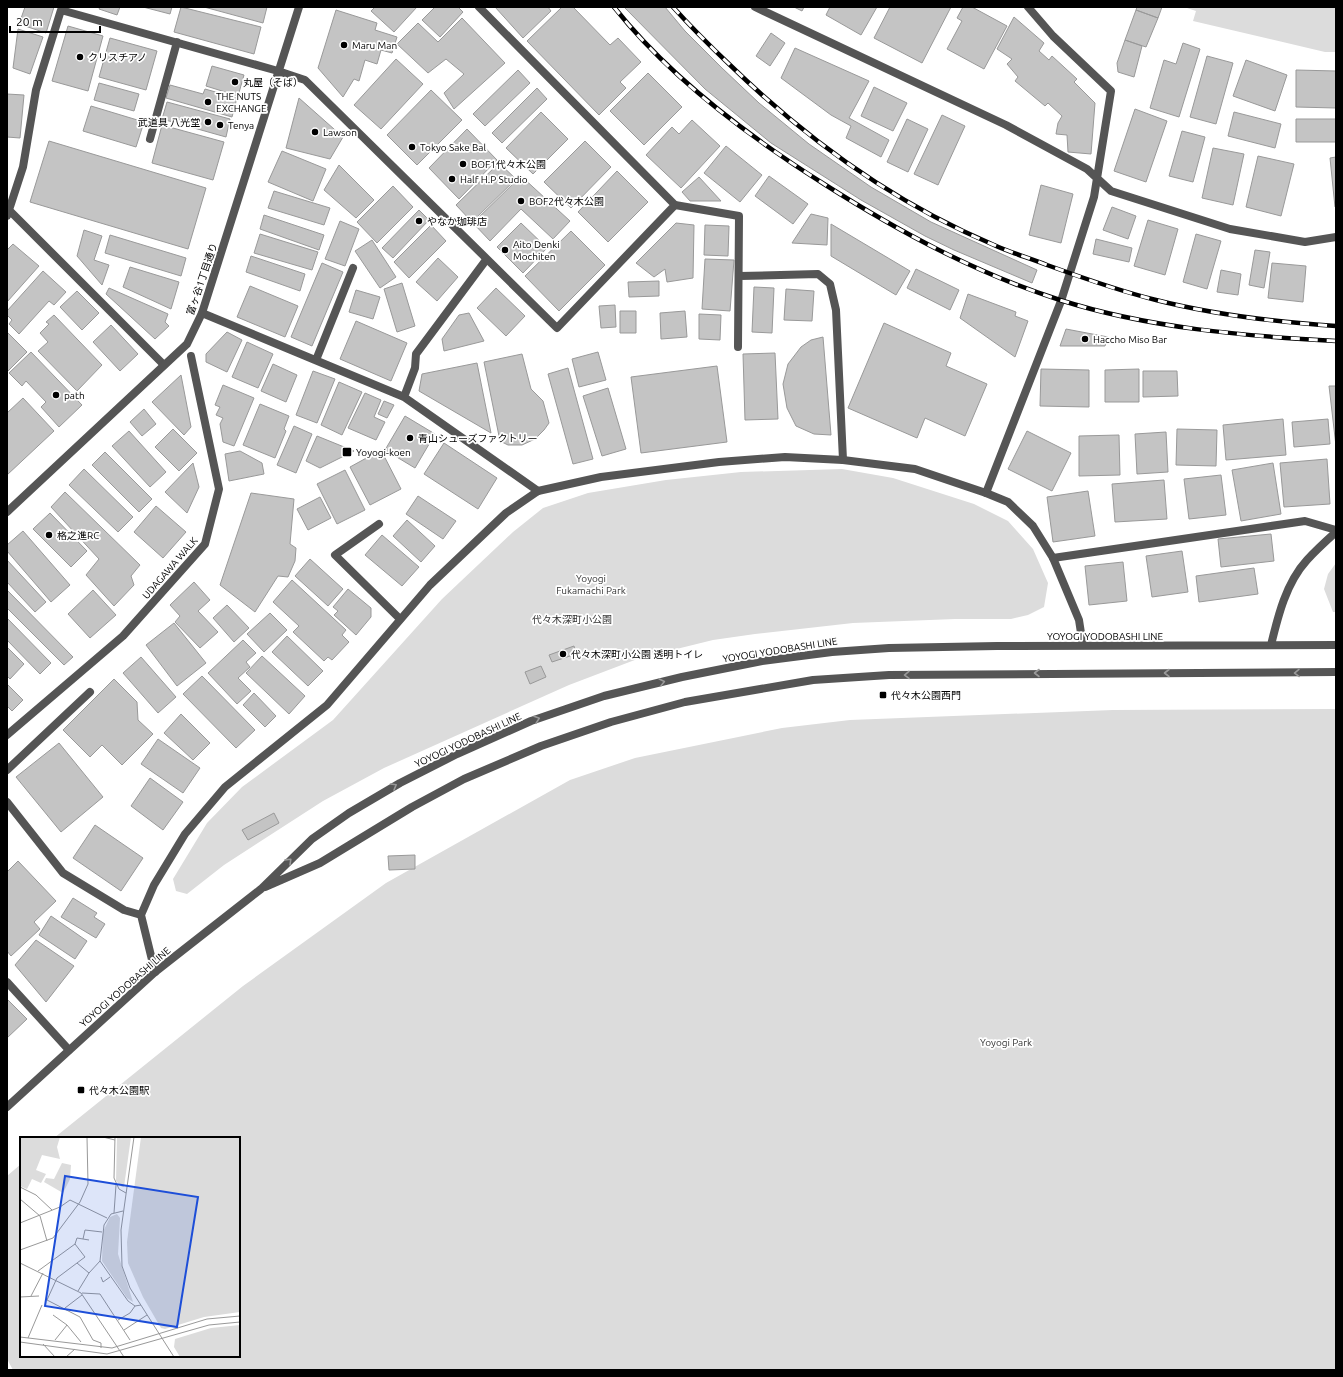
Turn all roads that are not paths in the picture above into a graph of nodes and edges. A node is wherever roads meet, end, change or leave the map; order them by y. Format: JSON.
{"nodes":[{"id":1,"x":299,"y":7,"type":"edge"},
{"id":2,"x":479,"y":7,"type":"edge"},
{"id":3,"x":755,"y":7,"type":"edge"},
{"id":4,"x":1028,"y":7,"type":"edge"},
{"id":5,"x":177,"y":42,"type":"junction"},
{"id":6,"x":278,"y":71,"type":"junction"},
{"id":7,"x":150,"y":139,"type":"dead end"},
{"id":8,"x":1097,"y":180,"type":"junction"},
{"id":9,"x":674,"y":205,"type":"junction"},
{"id":10,"x":8,"y":213,"type":"edge"},
{"id":11,"x":1336,"y":237,"type":"edge"},
{"id":12,"x":486,"y":260,"type":"junction"},
{"id":13,"x":353,"y":268,"type":"dead end"},
{"id":14,"x":740,"y":276,"type":"junction"},
{"id":15,"x":202,"y":313,"type":"junction"},
{"id":16,"x":738,"y":347,"type":"dead end"},
{"id":17,"x":191,"y":356,"type":"dead end"},
{"id":18,"x":316,"y":360,"type":"junction"},
{"id":19,"x":164,"y":365,"type":"junction"},
{"id":20,"x":404,"y":397,"type":"junction"},
{"id":21,"x":843,"y":460,"type":"junction"},
{"id":22,"x":538,"y":491,"type":"junction"},
{"id":23,"x":986,"y":493,"type":"junction"},
{"id":24,"x":7,"y":512,"type":"edge"},
{"id":25,"x":379,"y":524,"type":"dead end"},
{"id":26,"x":1336,"y":531,"type":"edge"},
{"id":27,"x":1053,"y":558,"type":"junction"},
{"id":28,"x":400,"y":619,"type":"junction"},
{"id":29,"x":1271,"y":645,"type":"junction"},
{"id":30,"x":1336,"y":645,"type":"edge"},
{"id":31,"x":1082,"y":646,"type":"junction"},
{"id":32,"x":1336,"y":672,"type":"edge"},
{"id":33,"x":90,"y":692,"type":"dead end"},
{"id":34,"x":7,"y":735,"type":"edge"},
{"id":35,"x":7,"y":770,"type":"edge"},
{"id":36,"x":7,"y":802,"type":"edge"},
{"id":37,"x":261,"y":889,"type":"junction"},
{"id":38,"x":141,"y":915,"type":"junction"},
{"id":39,"x":155,"y":972,"type":"junction"},
{"id":40,"x":7,"y":982,"type":"edge"},
{"id":41,"x":69,"y":1050,"type":"junction"},
{"id":42,"x":7,"y":1107,"type":"edge"}],
"edges":[{"from":1,"to":6,"type":"street","name":"富ヶ谷1丁目通り"},
{"from":2,"to":9,"type":"street"},
{"from":3,"to":8,"type":"street"},
{"from":4,"to":8,"type":"street"},
{"from":5,"to":6,"type":"street"},
{"from":5,"to":7,"type":"street"},
{"from":5,"to":10,"type":"street"},
{"from":6,"to":12,"type":"street"},
{"from":6,"to":15,"type":"street","name":"富ヶ谷1丁目通り"},
{"from":8,"to":11,"type":"street"},
{"from":8,"to":23,"type":"street"},
{"from":9,"to":12,"type":"street"},
{"from":9,"to":14,"type":"street"},
{"from":10,"to":19,"type":"street"},
{"from":12,"to":20,"type":"street"},
{"from":13,"to":18,"type":"street"},
{"from":14,"to":16,"type":"street"},
{"from":14,"to":21,"type":"street"},
{"from":15,"to":18,"type":"street"},
{"from":15,"to":19,"type":"street","name":"富ヶ谷1丁目通り"},
{"from":17,"to":34,"type":"street","name":"UDAGAWA WALK"},
{"from":18,"to":20,"type":"street"},
{"from":19,"to":24,"type":"street","name":"富ヶ谷1丁目通り"},
{"from":20,"to":22,"type":"street"},
{"from":21,"to":22,"type":"street"},
{"from":21,"to":23,"type":"street"},
{"from":22,"to":28,"type":"street"},
{"from":23,"to":27,"type":"street"},
{"from":25,"to":28,"type":"street"},
{"from":26,"to":27,"type":"street"},
{"from":26,"to":29,"type":"street"},
{"from":27,"to":31,"type":"street"},
{"from":28,"to":38,"type":"street"},
{"from":29,"to":30,"type":"street","name":"YOYOGI YODOBASHI LINE"},
{"from":29,"to":31,"type":"street","name":"YOYOGI YODOBASHI LINE"},
{"from":37,"to":31,"type":"street","name":"YOYOGI YODOBASHI LINE","one_way":true},
{"from":32,"to":37,"type":"street","name":"YOYOGI YODOBASHI LINE","one_way":true},
{"from":33,"to":35,"type":"street"},
{"from":36,"to":38,"type":"street"},
{"from":37,"to":39,"type":"street","name":"YOYOGI YODOBASHI LINE"},
{"from":38,"to":39,"type":"street"},
{"from":39,"to":41,"type":"street","name":"YOYOGI YODOBASHI LINE"},
{"from":40,"to":41,"type":"street"},
{"from":41,"to":42,"type":"street","name":"YOYOGI YODOBASHI LINE"}]}
